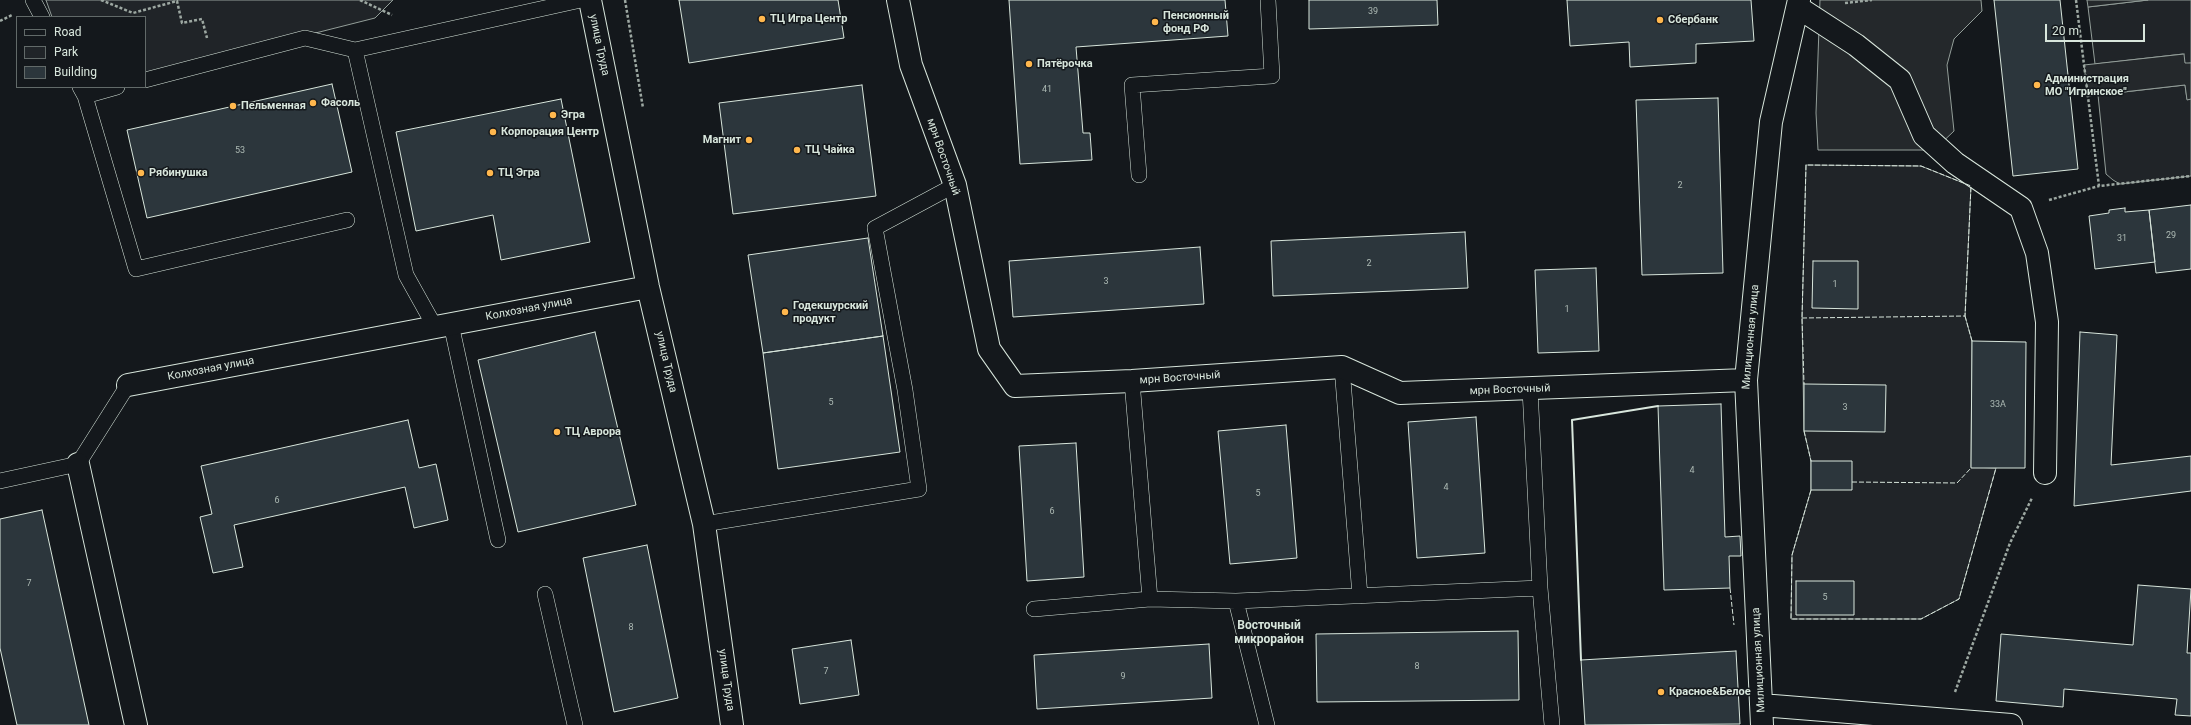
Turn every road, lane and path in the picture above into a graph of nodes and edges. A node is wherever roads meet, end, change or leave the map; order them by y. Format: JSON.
{"nodes":[{"id":1,"x":33,"y":0,"type":"edge"},
{"id":2,"x":102,"y":0,"type":"edge"},
{"id":3,"x":581,"y":0,"type":"edge"},
{"id":4,"x":590,"y":0,"type":"edge"},
{"id":5,"x":898,"y":0,"type":"edge"},
{"id":6,"x":1268,"y":0,"type":"edge"},
{"id":7,"x":2076,"y":0,"type":"edge"},
{"id":8,"x":1799,"y":4,"type":"edge"},
{"id":9,"x":41,"y":16,"type":"edge"},
{"id":10,"x":355,"y":50,"type":"junction"},
{"id":11,"x":213,"y":62,"type":"junction"},
{"id":12,"x":146,"y":80,"type":"edge"},
{"id":13,"x":108,"y":88,"type":"edge"},
{"id":14,"x":83,"y":91,"type":"edge"},
{"id":15,"x":1139,"y":175,"type":"dead end"},
{"id":16,"x":2191,"y":176,"type":"edge"},
{"id":17,"x":955,"y":185,"type":"junction"},
{"id":18,"x":2099,"y":186,"type":"junction"},
{"id":19,"x":2021,"y":208,"type":"junction"},
{"id":20,"x":347,"y":220,"type":"dead end"},
{"id":21,"x":648,"y":287,"type":"junction"},
{"id":22,"x":443,"y":325,"type":"junction"},
{"id":23,"x":1342,"y":367,"type":"junction"},
{"id":24,"x":1746,"y":380,"type":"junction"},
{"id":25,"x":1132,"y":381,"type":"junction"},
{"id":26,"x":128,"y":385,"type":"joint"},
{"id":27,"x":1530,"y":389,"type":"junction"},
{"id":28,"x":78,"y":464,"type":"junction"},
{"id":29,"x":2045,"y":473,"type":"joint"},
{"id":30,"x":0,"y":481,"type":"edge"},
{"id":31,"x":704,"y":524,"type":"junction"},
{"id":32,"x":498,"y":540,"type":"dead end"},
{"id":33,"x":1540,"y":588,"type":"junction"},
{"id":34,"x":545,"y":594,"type":"dead end"},
{"id":35,"x":1360,"y":596,"type":"junction"},
{"id":36,"x":1150,"y":599,"type":"junction"},
{"id":37,"x":1236,"y":602,"type":"junction"},
{"id":38,"x":1034,"y":609,"type":"dead end"},
{"id":39,"x":1761,"y":715,"type":"edge"},
{"id":40,"x":1945,"y":719,"type":"junction"},
{"id":41,"x":136,"y":725,"type":"edge"},
{"id":42,"x":575,"y":725,"type":"edge"},
{"id":43,"x":732,"y":725,"type":"edge"},
{"id":44,"x":1267,"y":725,"type":"edge"},
{"id":45,"x":1552,"y":725,"type":"edge"},
{"id":46,"x":2011,"y":725,"type":"edge"}],
"edges":[{"from":1,"to":9,"type":"lane"},
{"from":2,"to":11,"type":"path"},
{"from":3,"to":10,"type":"lane"},
{"from":4,"to":21,"type":"street","name":"улица Труда"},
{"from":5,"to":17,"type":"street","name":"мрн Восточный"},
{"from":6,"to":15,"type":"lane"},
{"from":7,"to":18,"type":"path"},
{"from":8,"to":19,"type":"street"},
{"from":8,"to":24,"type":"street","name":"Милиционная улица"},
{"from":10,"to":11,"type":"lane"},
{"from":10,"to":22,"type":"lane"},
{"from":11,"to":12,"type":"lane"},
{"from":13,"to":14,"type":"lane"},
{"from":14,"to":20,"type":"lane"},
{"from":16,"to":18,"type":"path"},
{"from":17,"to":25,"type":"street","name":"мрн Восточный"},
{"from":17,"to":31,"type":"lane"},
{"from":18,"to":19,"type":"path"},
{"from":19,"to":29,"type":"street"},
{"from":21,"to":22,"type":"street","name":"Колхозная улица"},
{"from":21,"to":31,"type":"street","name":"улица Труда"},
{"from":22,"to":26,"type":"street","name":"Колхозная улица"},
{"from":22,"to":32,"type":"lane"},
{"from":23,"to":25,"type":"street","name":"мрн Восточный"},
{"from":23,"to":27,"type":"street","name":"мрн Восточный"},
{"from":23,"to":35,"type":"lane"},
{"from":24,"to":27,"type":"street","name":"мрн Восточный"},
{"from":24,"to":39,"type":"street","name":"Милиционная улица"},
{"from":25,"to":36,"type":"lane"},
{"from":26,"to":28,"type":"lane","name":"Колхозная улица"},
{"from":27,"to":33,"type":"lane"},
{"from":28,"to":30,"type":"lane"},
{"from":28,"to":41,"type":"street"},
{"from":29,"to":40,"type":"path"},
{"from":31,"to":43,"type":"street","name":"улица Труда"},
{"from":33,"to":35,"type":"lane"},
{"from":33,"to":45,"type":"lane"},
{"from":34,"to":42,"type":"lane"},
{"from":35,"to":37,"type":"lane"},
{"from":36,"to":37,"type":"lane"},
{"from":36,"to":38,"type":"lane"},
{"from":37,"to":44,"type":"lane"},
{"from":39,"to":40,"type":"street"},
{"from":40,"to":46,"type":"street"}]}
